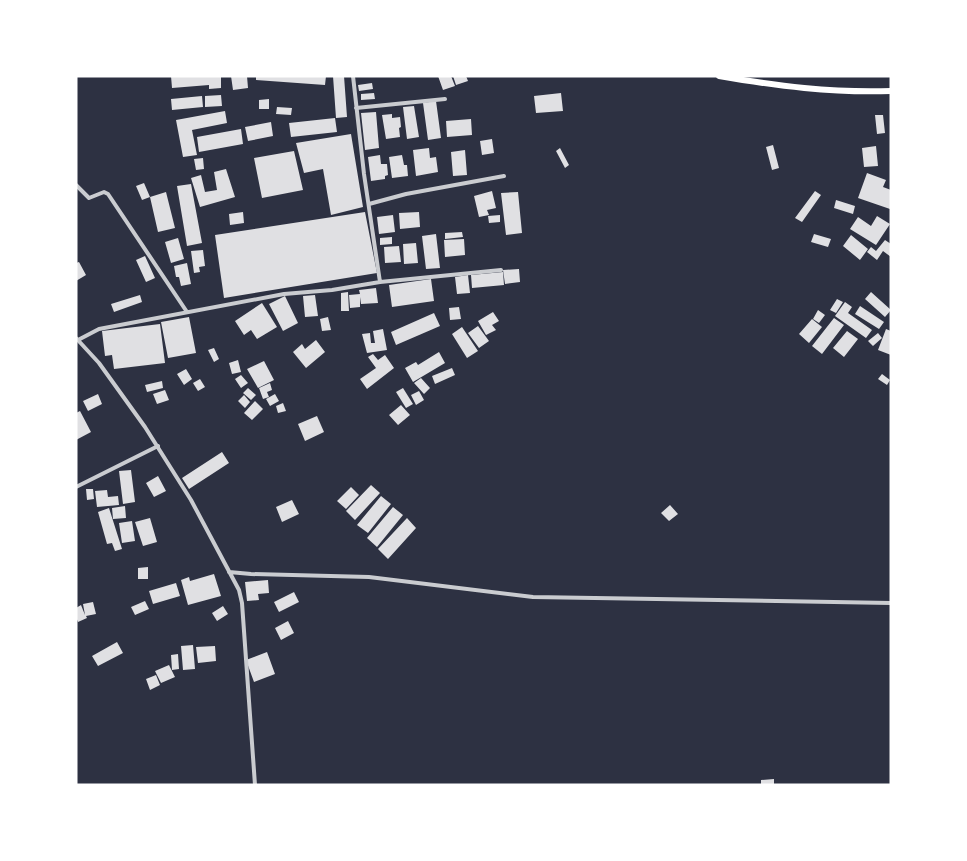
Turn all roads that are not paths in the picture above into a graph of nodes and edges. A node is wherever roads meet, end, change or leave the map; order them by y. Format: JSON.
{"nodes":[{"id":1,"x":353,"y":76,"type":"edge"},
{"id":2,"x":719,"y":76,"type":"edge"},
{"id":3,"x":891,"y":91,"type":"edge"},
{"id":4,"x":445,"y":99,"type":"dead end"},
{"id":5,"x":356,"y":108,"type":"junction"},
{"id":6,"x":504,"y":176,"type":"dead end"},
{"id":7,"x":76,"y":185,"type":"edge"},
{"id":8,"x":369,"y":204,"type":"junction"},
{"id":9,"x":501,"y":270,"type":"dead end"},
{"id":10,"x":380,"y":282,"type":"junction"},
{"id":11,"x":187,"y":312,"type":"junction"},
{"id":12,"x":77,"y":339,"type":"edge"},
{"id":13,"x":158,"y":446,"type":"junction"},
{"id":14,"x":76,"y":487,"type":"edge"},
{"id":15,"x":230,"y":572,"type":"junction"},
{"id":16,"x":891,"y":603,"type":"edge"},
{"id":17,"x":255,"y":785,"type":"edge"}],
"edges":[{"from":1,"to":5,"type":"street"},
{"from":2,"to":3,"type":"highway"},
{"from":4,"to":5,"type":"street"},
{"from":5,"to":8,"type":"street"},
{"from":6,"to":8,"type":"street"},
{"from":7,"to":11,"type":"street"},
{"from":8,"to":10,"type":"street"},
{"from":9,"to":10,"type":"street"},
{"from":10,"to":11,"type":"street"},
{"from":11,"to":12,"type":"street"},
{"from":12,"to":13,"type":"street"},
{"from":13,"to":14,"type":"street"},
{"from":13,"to":15,"type":"street"},
{"from":15,"to":16,"type":"street"},
{"from":15,"to":17,"type":"street"}]}
